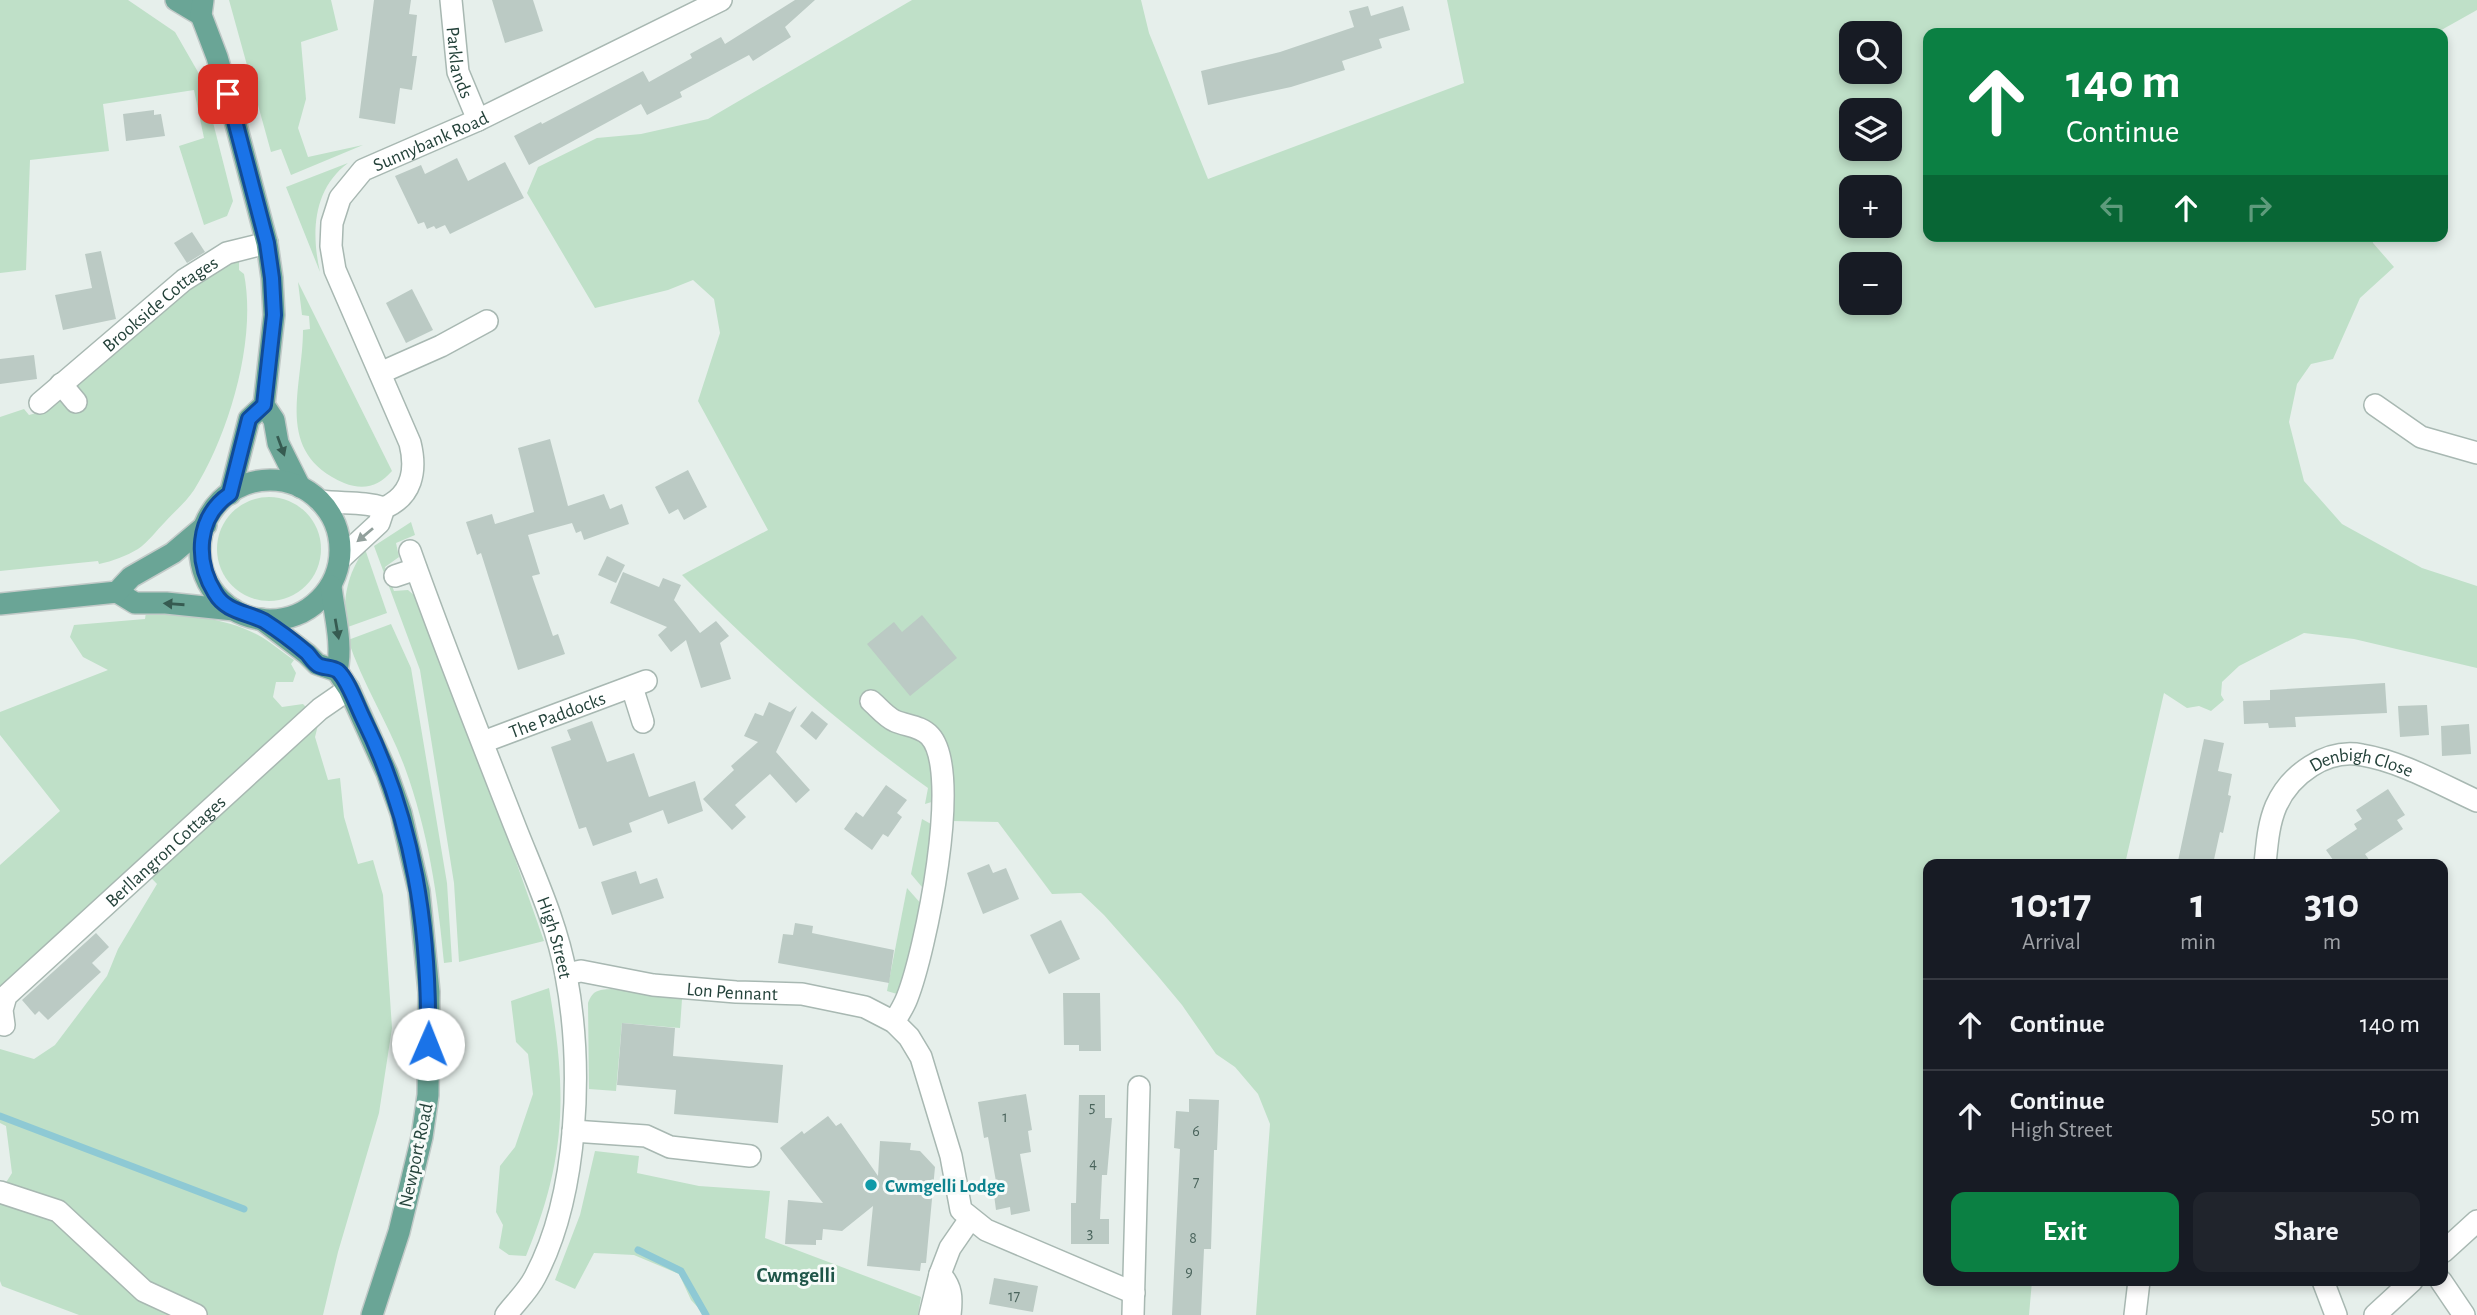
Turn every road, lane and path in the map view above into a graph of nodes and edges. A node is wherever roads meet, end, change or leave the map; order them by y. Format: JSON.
{"nodes":[{"id":1,"x":176,"y":0,"type":"edge"},
{"id":2,"x":451,"y":0,"type":"edge"},
{"id":3,"x":721,"y":0,"type":"edge"},
{"id":4,"x":202,"y":8,"type":"edge"},
{"id":5,"x":478,"y":121,"type":"junction"},
{"id":6,"x":267,"y":243,"type":"junction"},
{"id":7,"x":487,"y":321,"type":"dead end"},
{"id":8,"x":380,"y":373,"type":"junction"},
{"id":9,"x":61,"y":384,"type":"junction"},
{"id":10,"x":76,"y":402,"type":"dead end"},
{"id":11,"x":40,"y":403,"type":"dead end"},
{"id":12,"x":264,"y":405,"type":"junction"},
{"id":13,"x":2375,"y":405,"type":"dead end"},
{"id":14,"x":2477,"y":453,"type":"edge"},
{"id":15,"x":300,"y":487,"type":"junction"},
{"id":16,"x":230,"y":494,"type":"junction"},
{"id":17,"x":320,"y":501,"type":"junction"},
{"id":18,"x":384,"y":508,"type":"junction"},
{"id":19,"x":206,"y":525,"type":"junction"},
{"id":20,"x":340,"y":559,"type":"junction"},
{"id":21,"x":395,"y":576,"type":"dead end"},
{"id":22,"x":331,"y":586,"type":"junction"},
{"id":23,"x":109,"y":593,"type":"junction"},
{"id":24,"x":0,"y":604,"type":"edge"},
{"id":25,"x":234,"y":610,"type":"junction"},
{"id":26,"x":261,"y":620,"type":"junction"},
{"id":27,"x":343,"y":680,"type":"junction"},
{"id":28,"x":871,"y":701,"type":"dead end"},
{"id":29,"x":643,"y":722,"type":"dead end"},
{"id":30,"x":483,"y":742,"type":"junction"},
{"id":31,"x":2477,"y":801,"type":"edge"},
{"id":32,"x":2265,"y":859,"type":"edge"},
{"id":33,"x":566,"y":974,"type":"junction"},
{"id":34,"x":894,"y":1021,"type":"junction"},
{"id":35,"x":4,"y":1025,"type":"dead end"},
{"id":36,"x":1139,"y":1087,"type":"dead end"},
{"id":37,"x":573,"y":1131,"type":"junction"},
{"id":38,"x":750,"y":1156,"type":"dead end"},
{"id":39,"x":0,"y":1192,"type":"edge"},
{"id":40,"x":970,"y":1219,"type":"junction"},
{"id":41,"x":2477,"y":1222,"type":"edge"},
{"id":42,"x":2448,"y":1248,"type":"edge"},
{"id":43,"x":940,"y":1273,"type":"junction"},
{"id":44,"x":2138,"y":1286,"type":"edge"},
{"id":45,"x":2325,"y":1286,"type":"edge"},
{"id":46,"x":2407,"y":1286,"type":"edge"},
{"id":47,"x":2444,"y":1286,"type":"edge"},
{"id":48,"x":1134,"y":1293,"type":"junction"},
{"id":49,"x":196,"y":1315,"type":"edge"},
{"id":50,"x":372,"y":1315,"type":"edge"},
{"id":51,"x":506,"y":1315,"type":"edge"},
{"id":52,"x":930,"y":1315,"type":"edge"},
{"id":53,"x":950,"y":1315,"type":"edge"},
{"id":54,"x":1133,"y":1315,"type":"edge"},
{"id":55,"x":2135,"y":1315,"type":"edge"},
{"id":56,"x":2336,"y":1315,"type":"edge"},
{"id":57,"x":2375,"y":1315,"type":"edge"},
{"id":58,"x":2463,"y":1315,"type":"edge"}],
"edges":[{"from":1,"to":4,"type":"main road"},
{"from":2,"to":5,"type":"street","name":"Parklands"},
{"from":3,"to":5,"type":"street","name":"Sunnybank Road"},
{"from":4,"to":6,"type":"main road"},
{"from":5,"to":8,"type":"street","name":"Sunnybank Road"},
{"from":6,"to":9,"type":"street","name":"Brookside Cottages"},
{"from":6,"to":12,"type":"main road"},
{"from":7,"to":8,"type":"street"},
{"from":8,"to":18,"type":"street","name":"Sunnybank Road"},
{"from":9,"to":10,"type":"street"},
{"from":9,"to":11,"type":"street","name":"Brookside Cottages"},
{"from":12,"to":15,"type":"main road","one_way":true},
{"from":12,"to":16,"type":"main road"},
{"from":13,"to":14,"type":"street"},
{"from":15,"to":16,"type":"main road"},
{"from":15,"to":17,"type":"main road"},
{"from":16,"to":19,"type":"main road"},
{"from":17,"to":18,"type":"street"},
{"from":17,"to":20,"type":"main road"},
{"from":18,"to":20,"type":"street","name":"Sunnybank Road","one_way":true},
{"from":19,"to":23,"type":"main road"},
{"from":19,"to":25,"type":"main road"},
{"from":20,"to":22,"type":"main road"},
{"from":21,"to":30,"type":"street","name":"High Street"},
{"from":22,"to":26,"type":"main road"},
{"from":22,"to":27,"type":"main road","name":"Newport Road","one_way":true},
{"from":23,"to":24,"type":"main road"},
{"from":25,"to":23,"type":"main road","one_way":true},
{"from":25,"to":26,"type":"main road"},
{"from":26,"to":27,"type":"main road"},
{"from":27,"to":35,"type":"street","name":"Berllangron Cottages"},
{"from":27,"to":50,"type":"main road","name":"Newport Road"},
{"from":28,"to":34,"type":"street"},
{"from":29,"to":30,"type":"street","name":"The Paddocks"},
{"from":30,"to":33,"type":"street","name":"High Street"},
{"from":31,"to":32,"type":"street","name":"Denbigh Close"},
{"from":33,"to":34,"type":"street","name":"Lon Pennant"},
{"from":33,"to":37,"type":"street","name":"High Street"},
{"from":34,"to":40,"type":"street","name":"Lon Pennant"},
{"from":36,"to":48,"type":"street"},
{"from":37,"to":38,"type":"street"},
{"from":37,"to":51,"type":"street","name":"High Street"},
{"from":39,"to":49,"type":"street"},
{"from":40,"to":43,"type":"street"},
{"from":40,"to":48,"type":"street"},
{"from":41,"to":42,"type":"street"},
{"from":43,"to":52,"type":"street"},
{"from":43,"to":53,"type":"street"},
{"from":44,"to":55,"type":"street"},
{"from":45,"to":56,"type":"street"},
{"from":46,"to":57,"type":"street"},
{"from":47,"to":58,"type":"street"},
{"from":48,"to":54,"type":"street"}]}
